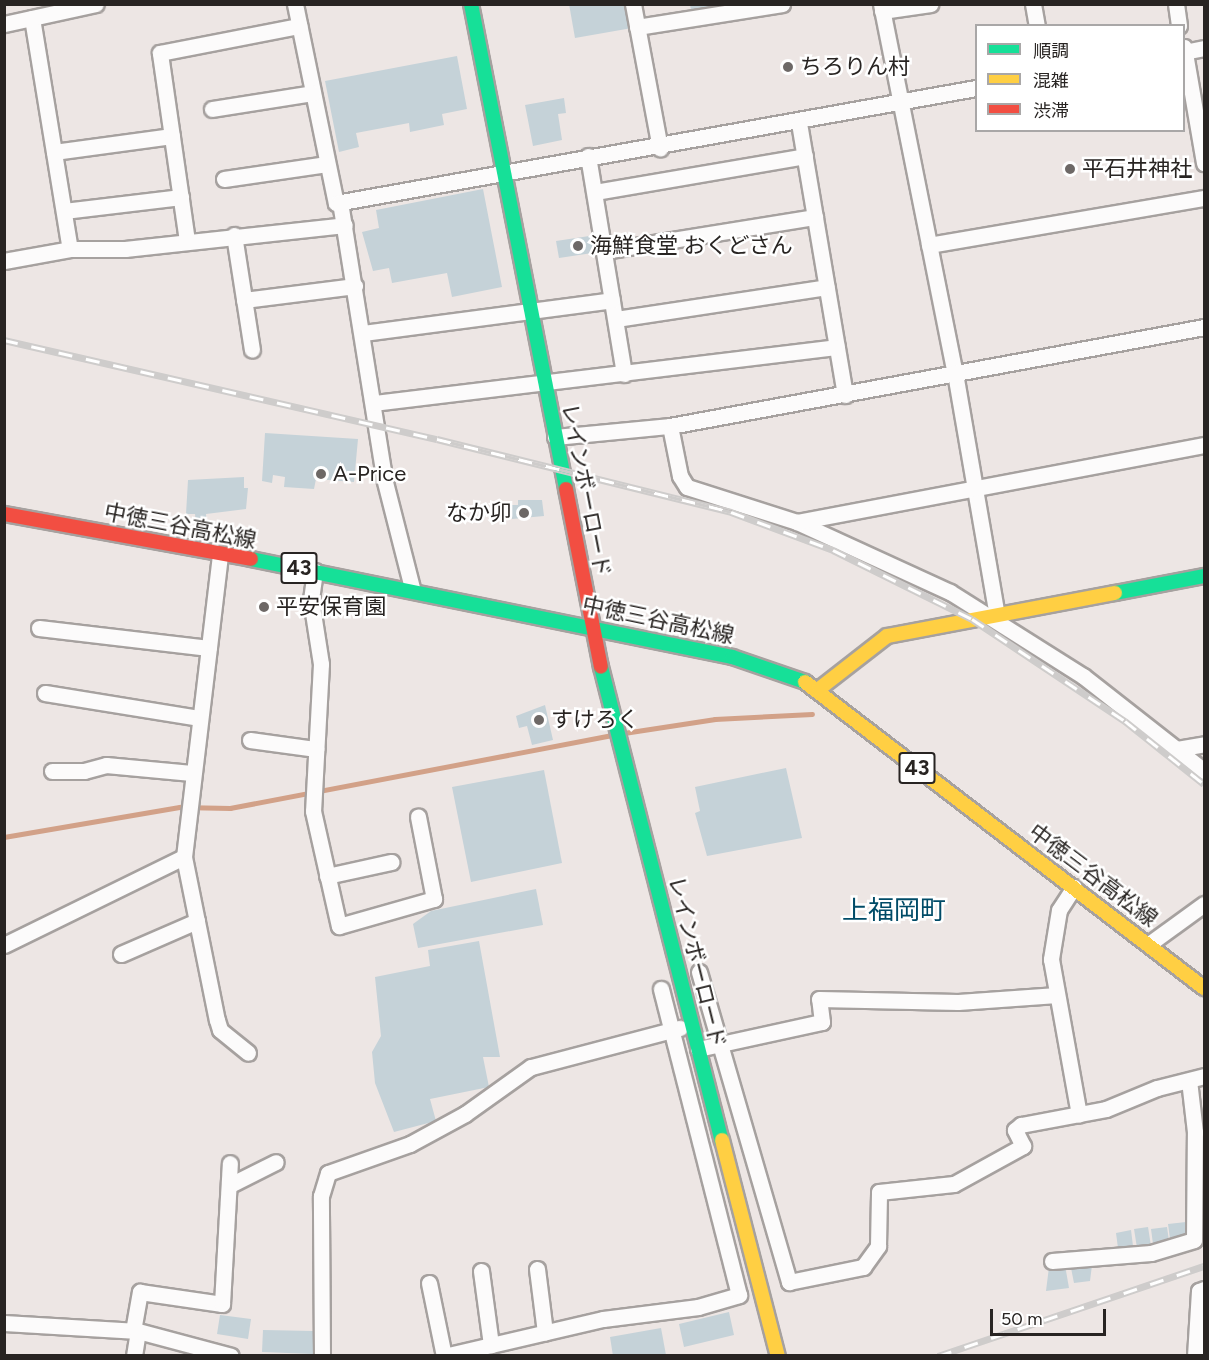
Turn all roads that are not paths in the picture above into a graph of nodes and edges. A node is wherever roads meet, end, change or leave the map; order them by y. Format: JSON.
{"nodes":[{"id":1,"x":96,"y":4,"type":"edge"},
{"id":2,"x":295,"y":4,"type":"edge"},
{"id":3,"x":471,"y":4,"type":"edge"},
{"id":4,"x":633,"y":4,"type":"edge"},
{"id":5,"x":782,"y":4,"type":"edge"},
{"id":6,"x":931,"y":4,"type":"edge"},
{"id":7,"x":1033,"y":4,"type":"edge"},
{"id":8,"x":1176,"y":4,"type":"edge"},
{"id":9,"x":882,"y":8,"type":"edge"},
{"id":10,"x":38,"y":13,"type":"edge"},
{"id":11,"x":4,"y":24,"type":"edge"},
{"id":12,"x":1037,"y":24,"type":"edge"},
{"id":13,"x":1179,"y":24,"type":"edge"},
{"id":14,"x":299,"y":26,"type":"junction"},
{"id":15,"x":637,"y":27,"type":"junction"},
{"id":16,"x":1204,"y":48,"type":"edge"},
{"id":17,"x":1185,"y":50,"type":"edge"},
{"id":18,"x":1185,"y":56,"type":"edge"},
{"id":19,"x":975,"y":88,"type":"edge"},
{"id":20,"x":313,"y":93,"type":"junction"},
{"id":21,"x":902,"y":102,"type":"junction"},
{"id":22,"x":212,"y":109,"type":"dead end"},
{"id":23,"x":800,"y":123,"type":"junction"},
{"id":24,"x":172,"y":136,"type":"junction"},
{"id":25,"x":660,"y":148,"type":"junction"},
{"id":26,"x":54,"y":152,"type":"junction"},
{"id":27,"x":588,"y":156,"type":"junction"},
{"id":28,"x":805,"y":156,"type":"junction"},
{"id":29,"x":1204,"y":163,"type":"edge"},
{"id":30,"x":327,"y":164,"type":"junction"},
{"id":31,"x":503,"y":170,"type":"junction"},
{"id":32,"x":224,"y":179,"type":"dead end"},
{"id":33,"x":595,"y":192,"type":"junction"},
{"id":34,"x":181,"y":197,"type":"junction"},
{"id":35,"x":1204,"y":198,"type":"edge"},
{"id":36,"x":340,"y":202,"type":"junction"},
{"id":37,"x":64,"y":211,"type":"junction"},
{"id":38,"x":815,"y":217,"type":"junction"},
{"id":39,"x":345,"y":225,"type":"junction"},
{"id":40,"x":234,"y":235,"type":"junction"},
{"id":41,"x":187,"y":241,"type":"junction"},
{"id":42,"x":929,"y":245,"type":"junction"},
{"id":43,"x":70,"y":249,"type":"junction"},
{"id":44,"x":604,"y":251,"type":"junction"},
{"id":45,"x":4,"y":261,"type":"edge"},
{"id":46,"x":355,"y":286,"type":"junction"},
{"id":47,"x":827,"y":287,"type":"junction"},
{"id":48,"x":244,"y":300,"type":"junction"},
{"id":49,"x":612,"y":300,"type":"junction"},
{"id":50,"x":531,"y":310,"type":"junction"},
{"id":51,"x":616,"y":319,"type":"junction"},
{"id":52,"x":1204,"y":327,"type":"edge"},
{"id":53,"x":363,"y":333,"type":"junction"},
{"id":54,"x":837,"y":347,"type":"junction"},
{"id":55,"x":252,"y":350,"type":"dead end"},
{"id":56,"x":955,"y":373,"type":"junction"},
{"id":57,"x":624,"y":374,"type":"junction"},
{"id":58,"x":544,"y":381,"type":"junction"},
{"id":59,"x":845,"y":395,"type":"junction"},
{"id":60,"x":374,"y":403,"type":"junction"},
{"id":61,"x":670,"y":426,"type":"junction"},
{"id":62,"x":555,"y":437,"type":"junction"},
{"id":63,"x":1204,"y":445,"type":"edge"},
{"id":64,"x":972,"y":487,"type":"junction"},
{"id":65,"x":4,"y":513,"type":"edge"},
{"id":66,"x":797,"y":522,"type":"junction"},
{"id":67,"x":220,"y":555,"type":"junction"},
{"id":68,"x":315,"y":571,"type":"junction"},
{"id":69,"x":1204,"y":576,"type":"edge"},
{"id":70,"x":412,"y":588,"type":"junction"},
{"id":71,"x":993,"y":616,"type":"junction"},
{"id":72,"x":39,"y":628,"type":"dead end"},
{"id":73,"x":593,"y":628,"type":"junction"},
{"id":74,"x":209,"y":648,"type":"junction"},
{"id":75,"x":819,"y":689,"type":"junction"},
{"id":76,"x":45,"y":693,"type":"dead end"},
{"id":77,"x":200,"y":718,"type":"junction"},
{"id":78,"x":250,"y":740,"type":"dead end"},
{"id":79,"x":1204,"y":744,"type":"edge"},
{"id":80,"x":316,"y":749,"type":"junction"},
{"id":81,"x":1177,"y":749,"type":"junction"},
{"id":82,"x":52,"y":771,"type":"dead end"},
{"id":83,"x":1204,"y":771,"type":"edge"},
{"id":84,"x":192,"y":773,"type":"junction"},
{"id":85,"x":418,"y":817,"type":"dead end"},
{"id":86,"x":184,"y":856,"type":"junction"},
{"id":87,"x":391,"y":862,"type":"dead end"},
{"id":88,"x":327,"y":876,"type":"junction"},
{"id":89,"x":1074,"y":887,"type":"junction"},
{"id":90,"x":1204,"y":904,"type":"edge"},
{"id":91,"x":197,"y":921,"type":"junction"},
{"id":92,"x":1149,"y":944,"type":"junction"},
{"id":93,"x":4,"y":945,"type":"edge"},
{"id":94,"x":121,"y":954,"type":"dead end"},
{"id":95,"x":699,"y":972,"type":"dead end"},
{"id":96,"x":661,"y":989,"type":"dead end"},
{"id":97,"x":1204,"y":989,"type":"edge"},
{"id":98,"x":1057,"y":995,"type":"junction"},
{"id":99,"x":692,"y":1026,"type":"junction"},
{"id":100,"x":671,"y":1030,"type":"junction"},
{"id":101,"x":720,"y":1045,"type":"junction"},
{"id":102,"x":698,"y":1049,"type":"junction"},
{"id":103,"x":248,"y":1053,"type":"dead end"},
{"id":104,"x":1204,"y":1076,"type":"edge"},
{"id":105,"x":1189,"y":1080,"type":"junction"},
{"id":106,"x":1079,"y":1114,"type":"junction"},
{"id":107,"x":276,"y":1162,"type":"dead end"},
{"id":108,"x":230,"y":1163,"type":"dead end"},
{"id":109,"x":230,"y":1185,"type":"junction"},
{"id":110,"x":1052,"y":1261,"type":"dead end"},
{"id":111,"x":537,"y":1269,"type":"dead end"},
{"id":112,"x":481,"y":1271,"type":"dead end"},
{"id":113,"x":429,"y":1283,"type":"dead end"},
{"id":114,"x":1204,"y":1289,"type":"edge"},
{"id":115,"x":4,"y":1323,"type":"edge"},
{"id":116,"x":136,"y":1331,"type":"junction"},
{"id":117,"x":545,"y":1332,"type":"junction"},
{"id":118,"x":491,"y":1345,"type":"junction"},
{"id":119,"x":200,"y":1351,"type":"edge"},
{"id":120,"x":134,"y":1356,"type":"edge"},
{"id":121,"x":231,"y":1356,"type":"edge"},
{"id":122,"x":322,"y":1356,"type":"edge"},
{"id":123,"x":444,"y":1356,"type":"edge"},
{"id":124,"x":778,"y":1356,"type":"edge"},
{"id":125,"x":1195,"y":1356,"type":"edge"}],
"edges":[{"from":1,"to":10,"type":"street"},
{"from":2,"to":14,"type":"street"},
{"from":3,"to":31,"type":"street","name":"レインボーロード"},
{"from":4,"to":15,"type":"street"},
{"from":5,"to":15,"type":"street"},
{"from":6,"to":9,"type":"street"},
{"from":7,"to":12,"type":"street"},
{"from":8,"to":13,"type":"street"},
{"from":9,"to":21,"type":"street"},
{"from":10,"to":11,"type":"street"},
{"from":10,"to":26,"type":"street"},
{"from":14,"to":20,"type":"street"},
{"from":14,"to":24,"type":"street"},
{"from":15,"to":25,"type":"street"},
{"from":16,"to":17,"type":"street"},
{"from":18,"to":29,"type":"street"},
{"from":19,"to":21,"type":"street"},
{"from":20,"to":22,"type":"street"},
{"from":20,"to":30,"type":"street"},
{"from":21,"to":23,"type":"street"},
{"from":21,"to":42,"type":"street"},
{"from":23,"to":25,"type":"street"},
{"from":23,"to":28,"type":"street"},
{"from":24,"to":26,"type":"street"},
{"from":24,"to":34,"type":"street"},
{"from":25,"to":27,"type":"street"},
{"from":26,"to":37,"type":"street"},
{"from":27,"to":31,"type":"street"},
{"from":27,"to":33,"type":"street"},
{"from":28,"to":33,"type":"street"},
{"from":28,"to":38,"type":"street"},
{"from":30,"to":32,"type":"street"},
{"from":30,"to":36,"type":"street"},
{"from":31,"to":36,"type":"street"},
{"from":31,"to":50,"type":"street","name":"レインボーロード"},
{"from":33,"to":44,"type":"street"},
{"from":34,"to":37,"type":"street"},
{"from":34,"to":41,"type":"street"},
{"from":35,"to":42,"type":"street"},
{"from":36,"to":39,"type":"street"},
{"from":37,"to":43,"type":"street"},
{"from":38,"to":44,"type":"street"},
{"from":38,"to":47,"type":"street"},
{"from":39,"to":40,"type":"street"},
{"from":39,"to":46,"type":"street"},
{"from":40,"to":41,"type":"street"},
{"from":40,"to":48,"type":"street"},
{"from":41,"to":43,"type":"street"},
{"from":42,"to":56,"type":"street"},
{"from":43,"to":45,"type":"street"},
{"from":44,"to":49,"type":"street"},
{"from":46,"to":48,"type":"street"},
{"from":46,"to":53,"type":"street"},
{"from":47,"to":51,"type":"street"},
{"from":47,"to":54,"type":"street"},
{"from":48,"to":55,"type":"street"},
{"from":49,"to":50,"type":"street"},
{"from":49,"to":51,"type":"street"},
{"from":50,"to":53,"type":"street"},
{"from":50,"to":58,"type":"street","name":"レインボーロード"},
{"from":51,"to":57,"type":"street"},
{"from":52,"to":56,"type":"street"},
{"from":53,"to":60,"type":"street"},
{"from":54,"to":57,"type":"street"},
{"from":54,"to":59,"type":"street"},
{"from":56,"to":59,"type":"street"},
{"from":56,"to":64,"type":"street"},
{"from":57,"to":58,"type":"street"},
{"from":58,"to":60,"type":"street"},
{"from":58,"to":62,"type":"street","name":"レインボーロード"},
{"from":59,"to":61,"type":"street"},
{"from":60,"to":70,"type":"street"},
{"from":61,"to":62,"type":"street"},
{"from":61,"to":66,"type":"street"},
{"from":62,"to":73,"type":"street","name":"レインボーロード"},
{"from":63,"to":64,"type":"street"},
{"from":64,"to":66,"type":"street"},
{"from":64,"to":71,"type":"street"},
{"from":65,"to":67,"type":"street","name":"中徳三谷高松線","number":"43"},
{"from":66,"to":71,"type":"street"},
{"from":67,"to":68,"type":"street","name":"中徳三谷高松線","number":"43"},
{"from":67,"to":74,"type":"street"},
{"from":68,"to":70,"type":"street","name":"中徳三谷高松線","number":"43"},
{"from":68,"to":80,"type":"street"},
{"from":69,"to":71,"type":"street"},
{"from":70,"to":73,"type":"street","name":"中徳三谷高松線","number":"43"},
{"from":71,"to":75,"type":"street"},
{"from":71,"to":81,"type":"street"},
{"from":72,"to":74,"type":"street"},
{"from":73,"to":75,"type":"street","name":"中徳三谷高松線","number":"43"},
{"from":73,"to":99,"type":"street","name":"レインボーロード"},
{"from":74,"to":77,"type":"street"},
{"from":75,"to":89,"type":"street","name":"中徳三谷高松線","number":"43"},
{"from":76,"to":77,"type":"street"},
{"from":77,"to":84,"type":"street"},
{"from":78,"to":80,"type":"street"},
{"from":79,"to":81,"type":"street"},
{"from":80,"to":88,"type":"street"},
{"from":81,"to":83,"type":"street"},
{"from":82,"to":84,"type":"street"},
{"from":84,"to":86,"type":"street"},
{"from":85,"to":88,"type":"street"},
{"from":86,"to":91,"type":"street"},
{"from":86,"to":93,"type":"street"},
{"from":87,"to":88,"type":"street"},
{"from":89,"to":92,"type":"street","name":"中徳三谷高松線","number":"43"},
{"from":89,"to":98,"type":"street"},
{"from":90,"to":92,"type":"street"},
{"from":91,"to":94,"type":"street"},
{"from":91,"to":103,"type":"street"},
{"from":92,"to":97,"type":"street","name":"中徳三谷高松線","number":"43"},
{"from":95,"to":101,"type":"street"},
{"from":96,"to":100,"type":"street"},
{"from":98,"to":101,"type":"street"},
{"from":98,"to":106,"type":"street"},
{"from":99,"to":100,"type":"street"},
{"from":99,"to":102,"type":"street","name":"レインボーロード"},
{"from":100,"to":117,"type":"street"},
{"from":100,"to":122,"type":"street"},
{"from":101,"to":102,"type":"street"},
{"from":101,"to":106,"type":"street"},
{"from":102,"to":124,"type":"street","name":"レインボーロード"},
{"from":104,"to":105,"type":"street"},
{"from":105,"to":106,"type":"street"},
{"from":105,"to":110,"type":"street"},
{"from":107,"to":109,"type":"street"},
{"from":108,"to":109,"type":"street"},
{"from":109,"to":116,"type":"street"},
{"from":111,"to":117,"type":"street"},
{"from":112,"to":118,"type":"street"},
{"from":113,"to":123,"type":"street"},
{"from":114,"to":125,"type":"street"},
{"from":115,"to":116,"type":"street"},
{"from":116,"to":119,"type":"street"},
{"from":116,"to":120,"type":"street"},
{"from":117,"to":118,"type":"street"},
{"from":118,"to":123,"type":"street"},
{"from":119,"to":121,"type":"street"}]}
